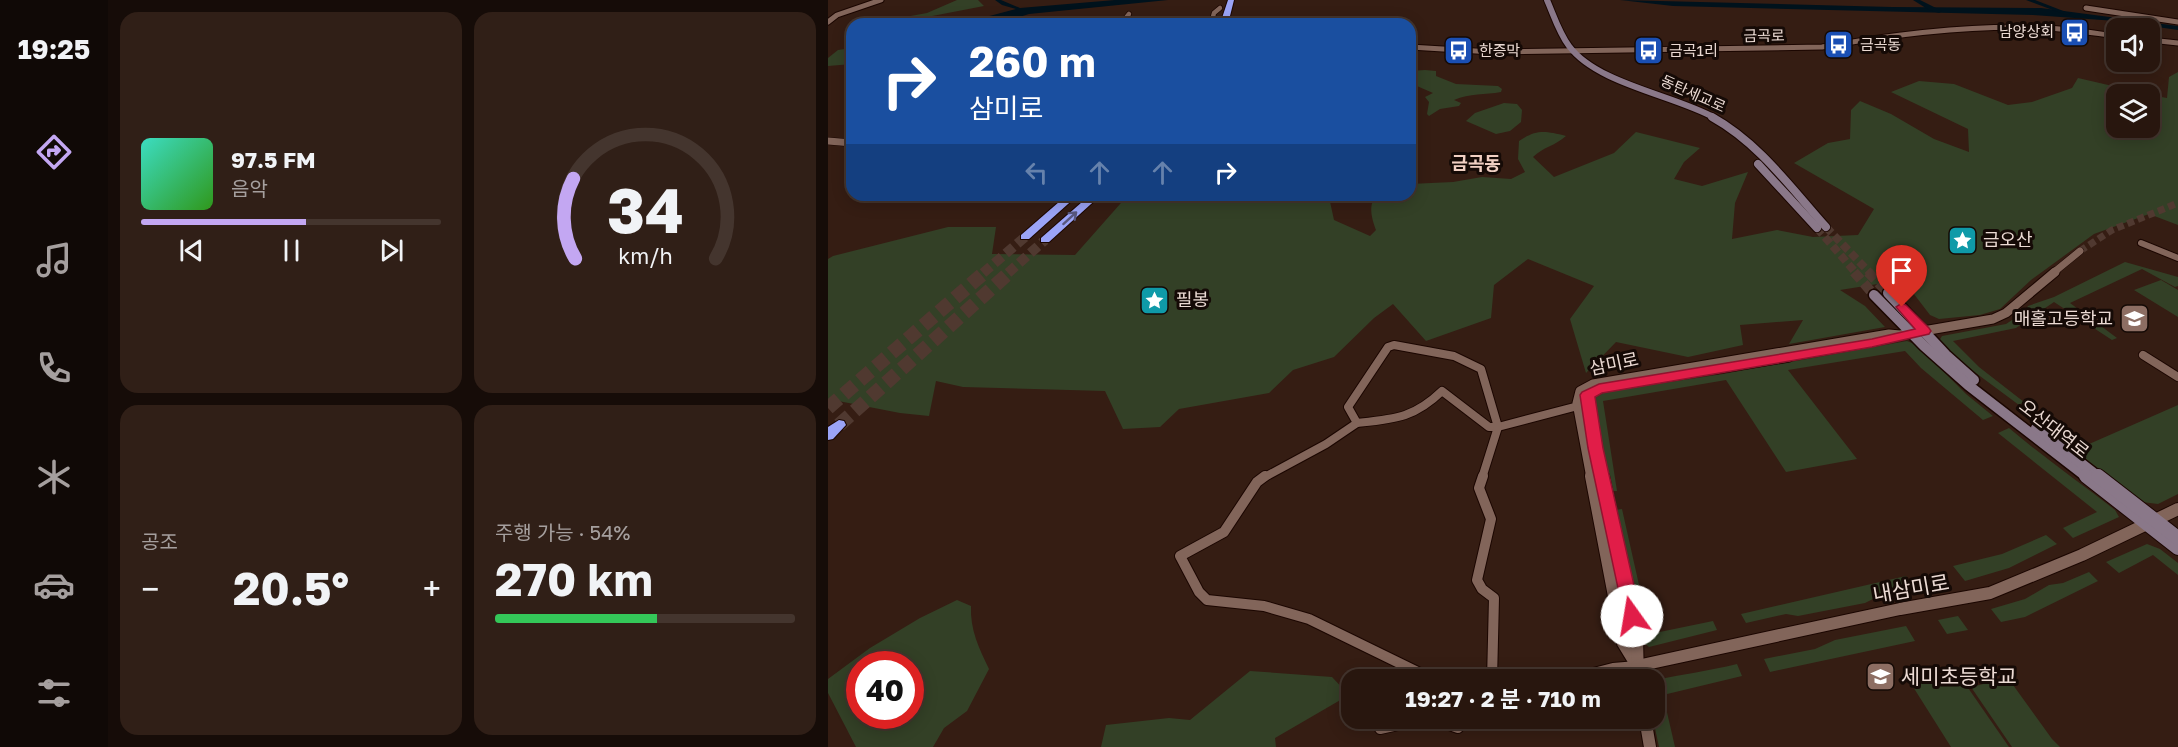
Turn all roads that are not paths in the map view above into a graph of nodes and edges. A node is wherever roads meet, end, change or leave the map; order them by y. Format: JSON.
{"nodes":[{"id":1,"x":881,"y":0,"type":"edge"},
{"id":2,"x":1231,"y":0,"type":"edge"},
{"id":3,"x":1236,"y":0,"type":"edge"},
{"id":4,"x":2093,"y":0,"type":"edge"},
{"id":5,"x":1545,"y":3,"type":"edge"},
{"id":6,"x":1220,"y":8,"type":"dead end"},
{"id":7,"x":1231,"y":10,"type":"junction"},
{"id":8,"x":837,"y":13,"type":"junction"},
{"id":9,"x":828,"y":14,"type":"edge"},
{"id":10,"x":1129,"y":15,"type":"dead end"},
{"id":11,"x":1126,"y":18,"type":"edge"},
{"id":12,"x":1213,"y":18,"type":"edge"},
{"id":13,"x":1227,"y":18,"type":"edge"},
{"id":14,"x":1230,"y":18,"type":"edge"},
{"id":15,"x":828,"y":22,"type":"edge"},
{"id":16,"x":2178,"y":22,"type":"edge"},
{"id":17,"x":2106,"y":35,"type":"edge"},
{"id":18,"x":2160,"y":41,"type":"edge"},
{"id":19,"x":2178,"y":43,"type":"edge"},
{"id":20,"x":1416,"y":46,"type":"edge"},
{"id":21,"x":1570,"y":52,"type":"junction"},
{"id":22,"x":828,"y":141,"type":"edge"},
{"id":23,"x":846,"y":142,"type":"edge"},
{"id":24,"x":1066,"y":201,"type":"edge"},
{"id":25,"x":1089,"y":201,"type":"edge"},
{"id":26,"x":1826,"y":227,"type":"tunnel mouth"},
{"id":27,"x":1816,"y":228,"type":"tunnel mouth"},
{"id":28,"x":1025,"y":237,"type":"tunnel mouth"},
{"id":29,"x":1045,"y":240,"type":"tunnel mouth"},
{"id":30,"x":2141,"y":243,"type":"dead end"},
{"id":31,"x":2080,"y":251,"type":"tunnel mouth"},
{"id":32,"x":2178,"y":258,"type":"edge"},
{"id":33,"x":1888,"y":293,"type":"tunnel mouth"},
{"id":34,"x":1874,"y":295,"type":"tunnel mouth"},
{"id":35,"x":1924,"y":331,"type":"junction"},
{"id":36,"x":1906,"y":334,"type":"junction"},
{"id":37,"x":2143,"y":355,"type":"dead end"},
{"id":38,"x":2178,"y":377,"type":"edge"},
{"id":39,"x":1578,"y":406,"type":"junction"},
{"id":40,"x":1357,"y":423,"type":"junction"},
{"id":41,"x":1498,"y":427,"type":"junction"},
{"id":42,"x":2178,"y":509,"type":"edge"},
{"id":43,"x":2151,"y":522,"type":"junction"},
{"id":44,"x":2176,"y":540,"type":"edge"},
{"id":45,"x":2178,"y":554,"type":"edge"},
{"id":46,"x":1412,"y":669,"type":"edge"},
{"id":47,"x":1493,"y":669,"type":"edge"},
{"id":48,"x":1636,"y":669,"type":"edge"},
{"id":49,"x":1638,"y":669,"type":"edge"},
{"id":50,"x":1654,"y":669,"type":"edge"},
{"id":51,"x":1647,"y":729,"type":"edge"},
{"id":52,"x":1650,"y":747,"type":"edge"}],
"edges":[{"from":1,"to":8,"type":"street"},
{"from":2,"to":7,"type":"highway"},
{"from":3,"to":7,"type":"highway"},
{"from":4,"to":16,"type":"street"},
{"from":5,"to":21,"type":"main road","name":"동탄세교로"},
{"from":6,"to":12,"type":"street"},
{"from":7,"to":13,"type":"highway"},
{"from":7,"to":14,"type":"highway"},
{"from":8,"to":9,"type":"street"},
{"from":8,"to":15,"type":"street"},
{"from":10,"to":11,"type":"street"},
{"from":17,"to":21,"type":"street","name":"금곡로"},
{"from":18,"to":19,"type":"street"},
{"from":20,"to":21,"type":"street","name":"금곡로"},
{"from":21,"to":26,"type":"main road","name":"동탄세교로"},
{"from":21,"to":27,"type":"main road","name":"동탄세교로"},
{"from":22,"to":23,"type":"street"},
{"from":24,"to":28,"type":"highway"},
{"from":29,"to":25,"type":"highway","one_way":true},
{"from":30,"to":32,"type":"street"},
{"from":31,"to":35,"type":"street","name":"삼미로"},
{"from":33,"to":35,"type":"main road"},
{"from":34,"to":36,"type":"main road"},
{"from":35,"to":36,"type":"street","name":"삼미로"},
{"from":35,"to":43,"type":"main road","name":"오산대역로"},
{"from":36,"to":39,"type":"street","name":"삼미로"},
{"from":36,"to":43,"type":"main road","name":"오산대역로"},
{"from":36,"to":49,"type":"street","name":"삼미로"},
{"from":37,"to":38,"type":"street"},
{"from":39,"to":41,"type":"street"},
{"from":39,"to":48,"type":"street"},
{"from":40,"to":41,"type":"street"},
{"from":40,"to":41,"type":"street"},
{"from":40,"to":46,"type":"street"},
{"from":41,"to":47,"type":"street"},
{"from":42,"to":43,"type":"street","name":"내삼미로"},
{"from":43,"to":44,"type":"main road","name":"오산대역로"},
{"from":43,"to":50,"type":"street","name":"내삼미로"},
{"from":44,"to":45,"type":"main road","name":"오산대역로"},
{"from":51,"to":52,"type":"street"}]}
